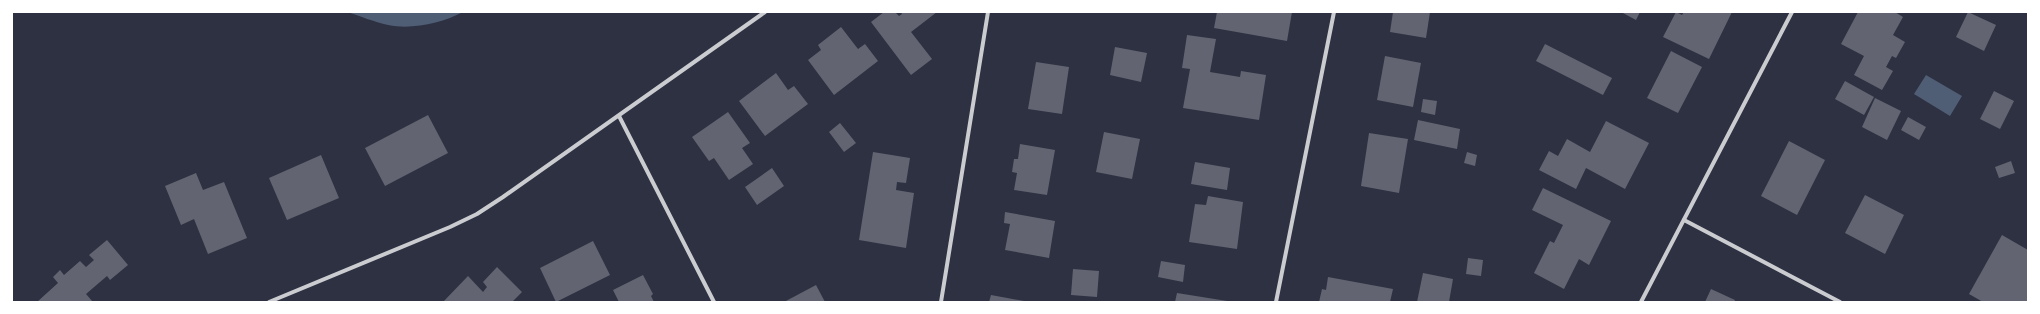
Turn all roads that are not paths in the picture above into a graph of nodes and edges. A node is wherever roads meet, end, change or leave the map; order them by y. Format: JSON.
{"nodes":[{"id":1,"x":765,"y":12,"type":"edge"},
{"id":2,"x":988,"y":12,"type":"edge"},
{"id":3,"x":1334,"y":12,"type":"edge"},
{"id":4,"x":1792,"y":12,"type":"edge"},
{"id":5,"x":619,"y":116,"type":"junction"},
{"id":6,"x":1684,"y":220,"type":"junction"},
{"id":7,"x":269,"y":302,"type":"edge"},
{"id":8,"x":714,"y":302,"type":"edge"},
{"id":9,"x":941,"y":302,"type":"edge"},
{"id":10,"x":1276,"y":302,"type":"edge"},
{"id":11,"x":1641,"y":302,"type":"edge"},
{"id":12,"x":1840,"y":302,"type":"edge"}],
"edges":[{"from":1,"to":5,"type":"street"},
{"from":2,"to":9,"type":"street"},
{"from":3,"to":10,"type":"street"},
{"from":4,"to":6,"type":"street"},
{"from":5,"to":7,"type":"street"},
{"from":5,"to":8,"type":"street"},
{"from":6,"to":11,"type":"street"},
{"from":6,"to":12,"type":"street"}]}
